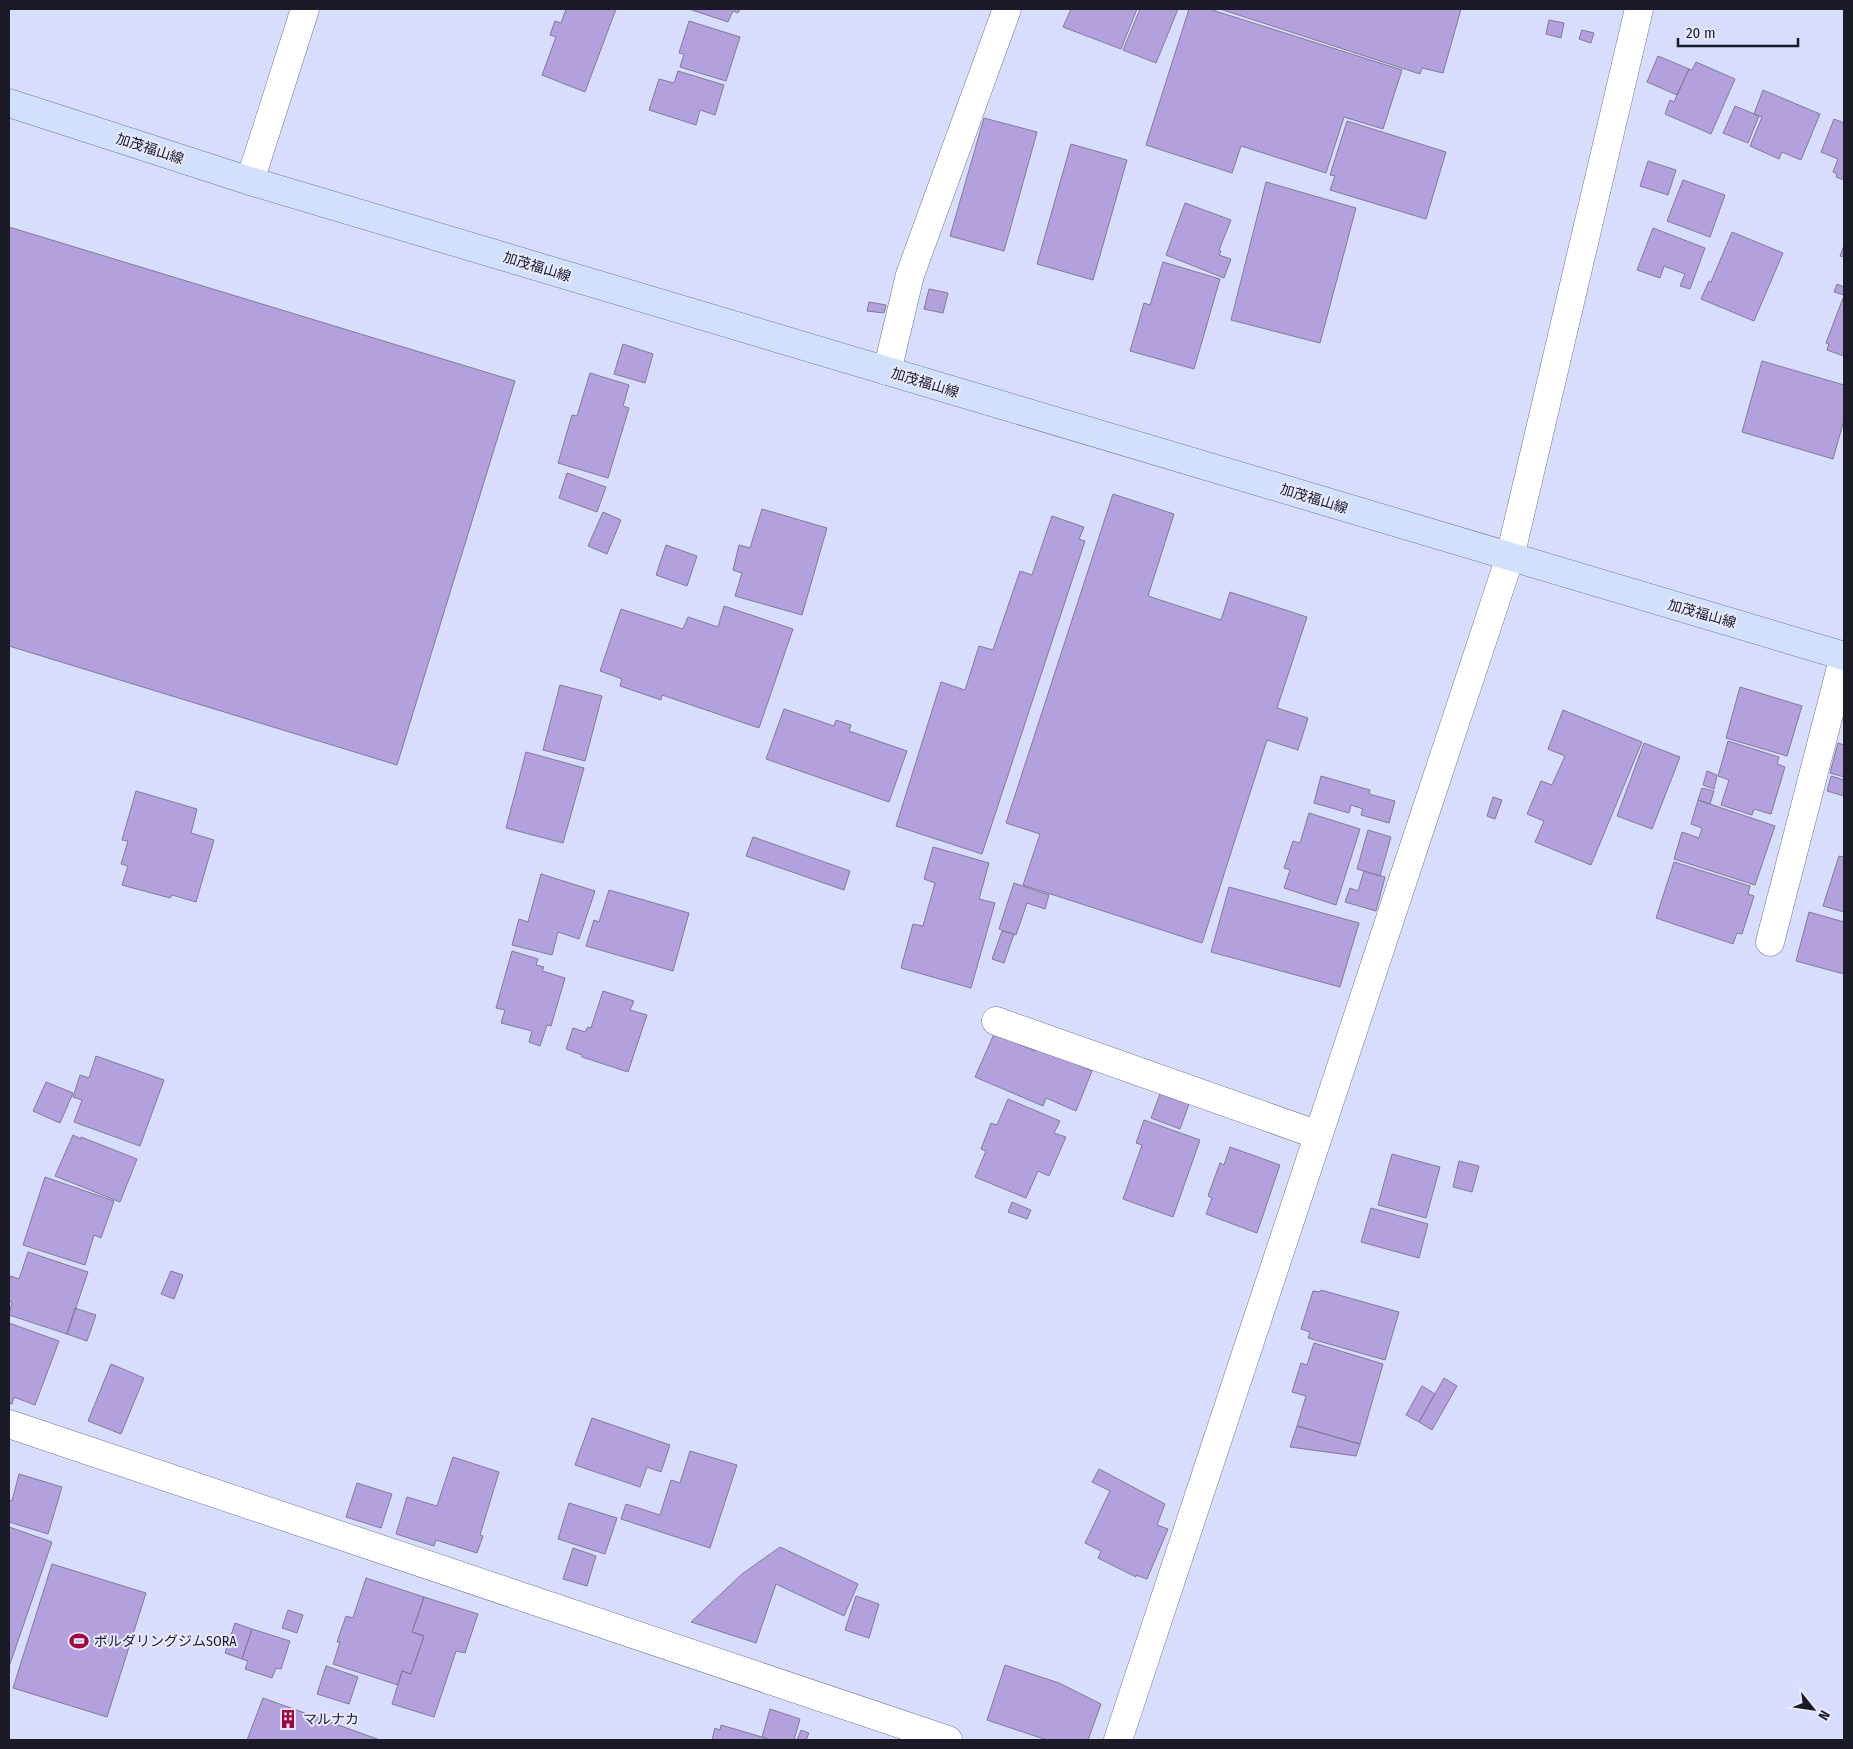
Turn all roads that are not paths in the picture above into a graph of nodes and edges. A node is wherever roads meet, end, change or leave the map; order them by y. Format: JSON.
{"nodes":[{"id":1,"x":305,"y":9,"type":"edge"},
{"id":2,"x":1007,"y":9,"type":"edge"},
{"id":3,"x":1639,"y":9,"type":"edge"},
{"id":4,"x":9,"y":103,"type":"edge"},
{"id":5,"x":250,"y":181,"type":"junction"},
{"id":6,"x":887,"y":371,"type":"junction"},
{"id":7,"x":1510,"y":557,"type":"junction"},
{"id":8,"x":1844,"y":656,"type":"edge"},
{"id":9,"x":1770,"y":942,"type":"dead end"},
{"id":10,"x":996,"y":1021,"type":"dead end"},
{"id":11,"x":1318,"y":1135,"type":"junction"},
{"id":12,"x":9,"y":1424,"type":"edge"},
{"id":13,"x":948,"y":1740,"type":"edge"},
{"id":14,"x":1118,"y":1740,"type":"edge"}],
"edges":[{"from":1,"to":5,"type":"street"},
{"from":2,"to":6,"type":"street"},
{"from":3,"to":7,"type":"street"},
{"from":4,"to":5,"type":"main road","name":"加茂福山線"},
{"from":5,"to":6,"type":"main road","name":"加茂福山線"},
{"from":6,"to":7,"type":"main road","name":"加茂福山線"},
{"from":7,"to":8,"type":"main road","name":"加茂福山線"},
{"from":7,"to":11,"type":"street"},
{"from":8,"to":9,"type":"street"},
{"from":10,"to":11,"type":"street"},
{"from":11,"to":14,"type":"street"},
{"from":12,"to":13,"type":"street"}]}
